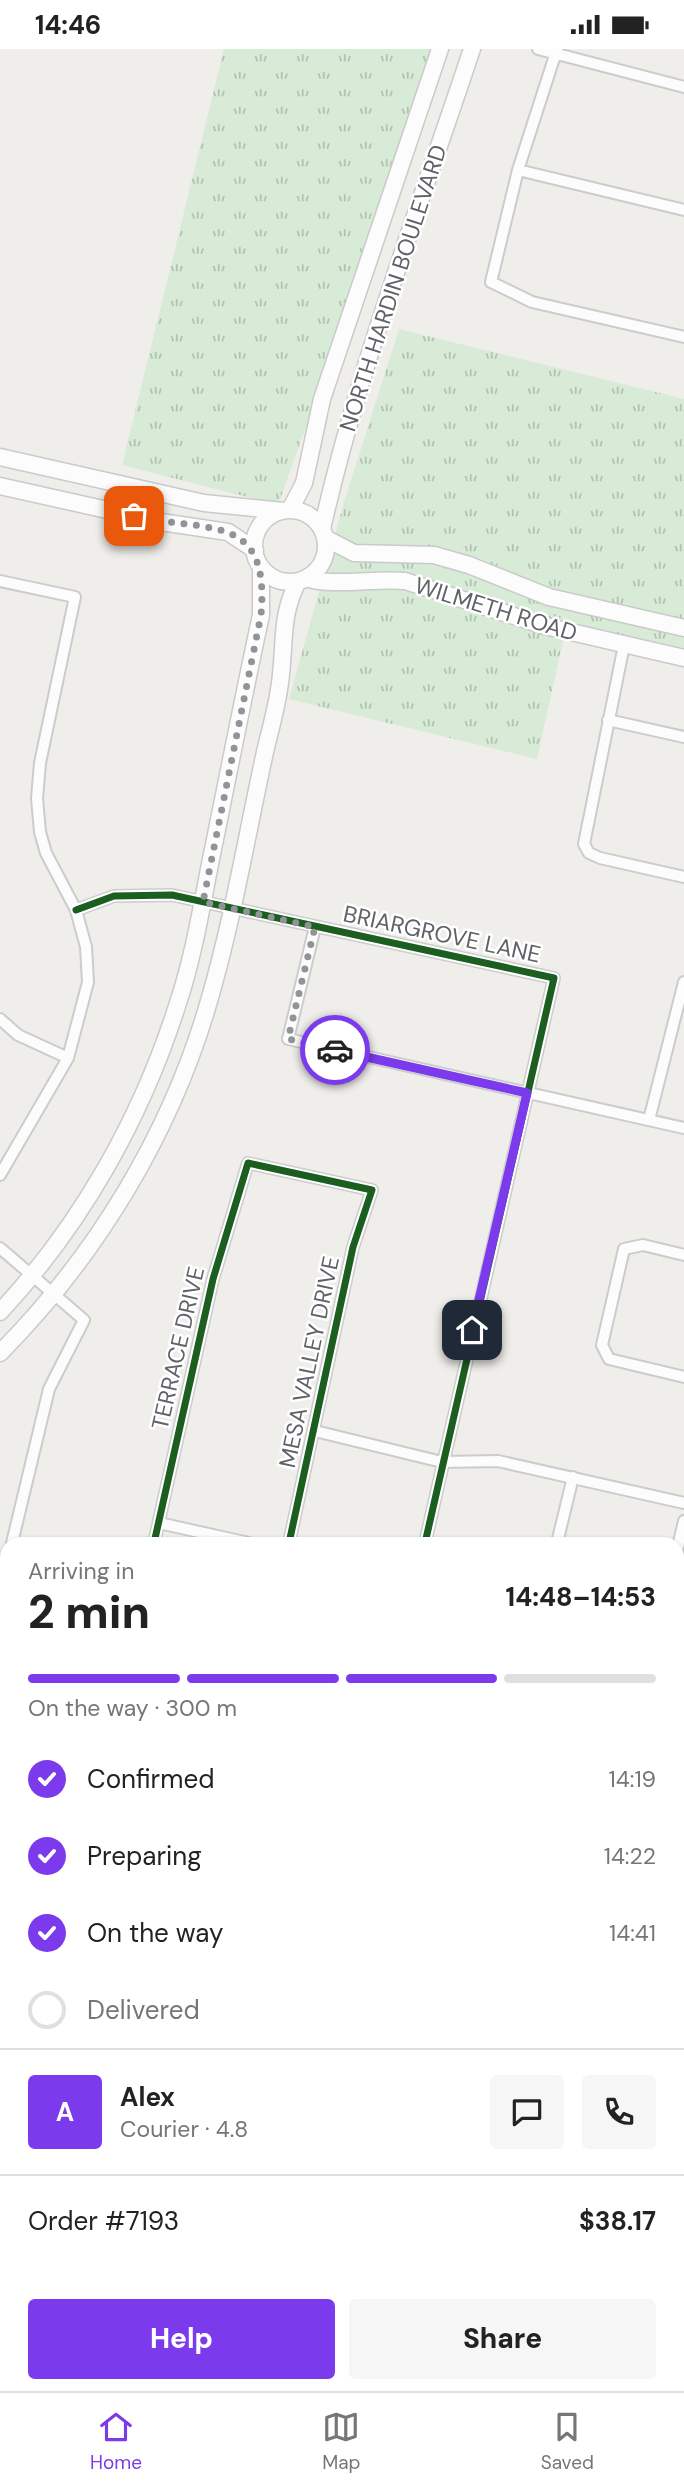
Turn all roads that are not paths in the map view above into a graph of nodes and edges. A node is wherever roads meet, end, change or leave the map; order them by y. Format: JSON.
{"nodes":[{"id":1,"x":440,"y":49,"type":"edge"},
{"id":2,"x":472,"y":49,"type":"edge"},
{"id":3,"x":538,"y":49,"type":"edge"},
{"id":4,"x":556,"y":52,"type":"edge"},
{"id":5,"x":684,"y":87,"type":"edge"},
{"id":6,"x":518,"y":170,"type":"junction"},
{"id":7,"x":684,"y":210,"type":"edge"},
{"id":8,"x":684,"y":337,"type":"edge"},
{"id":9,"x":0,"y":457,"type":"edge"},
{"id":10,"x":0,"y":486,"type":"edge"},
{"id":11,"x":286,"y":511,"type":"junction"},
{"id":12,"x":323,"y":534,"type":"junction"},
{"id":13,"x":255,"y":550,"type":"junction"},
{"id":14,"x":261,"y":568,"type":"junction"},
{"id":15,"x":302,"y":580,"type":"junction"},
{"id":16,"x":0,"y":581,"type":"edge"},
{"id":17,"x":684,"y":628,"type":"edge"},
{"id":18,"x":624,"y":645,"type":"junction"},
{"id":19,"x":684,"y":658,"type":"edge"},
{"id":20,"x":608,"y":720,"type":"junction"},
{"id":21,"x":238,"y":730,"type":"junction"},
{"id":22,"x":269,"y":737,"type":"junction"},
{"id":23,"x":684,"y":737,"type":"edge"},
{"id":24,"x":684,"y":877,"type":"edge"},
{"id":25,"x":203,"y":902,"type":"junction"},
{"id":26,"x":231,"y":908,"type":"junction"},
{"id":27,"x":76,"y":910,"type":"junction"},
{"id":28,"x":315,"y":927,"type":"junction"},
{"id":29,"x":684,"y":982,"type":"edge"},
{"id":30,"x":682,"y":1001,"type":"edge"},
{"id":31,"x":0,"y":1019,"type":"edge"},
{"id":32,"x":68,"y":1058,"type":"junction"},
{"id":33,"x":527,"y":1093,"type":"junction"},
{"id":34,"x":649,"y":1120,"type":"junction"},
{"id":35,"x":684,"y":1128,"type":"edge"},
{"id":36,"x":248,"y":1163,"type":"joint"},
{"id":37,"x":0,"y":1175,"type":"edge"},
{"id":38,"x":0,"y":1248,"type":"edge"},
{"id":39,"x":684,"y":1255,"type":"edge"},
{"id":40,"x":33,"y":1274,"type":"junction"},
{"id":41,"x":54,"y":1293,"type":"junction"},
{"id":42,"x":0,"y":1312,"type":"edge"},
{"id":43,"x":0,"y":1353,"type":"edge"},
{"id":44,"x":684,"y":1377,"type":"edge"},
{"id":45,"x":315,"y":1431,"type":"junction"},
{"id":46,"x":442,"y":1462,"type":"junction"},
{"id":47,"x":573,"y":1476,"type":"junction"},
{"id":48,"x":684,"y":1503,"type":"edge"},
{"id":49,"x":159,"y":1523,"type":"junction"},
{"id":50,"x":12,"y":1537,"type":"edge"},
{"id":51,"x":156,"y":1537,"type":"edge"},
{"id":52,"x":223,"y":1537,"type":"edge"},
{"id":53,"x":290,"y":1537,"type":"edge"},
{"id":54,"x":426,"y":1537,"type":"edge"},
{"id":55,"x":558,"y":1537,"type":"edge"}],
"edges":[{"from":1,"to":11,"type":"main road","name":"NORTH HARDIN BOULEVARD"},
{"from":2,"to":12,"type":"main road","name":"NORTH HARDIN BOULEVARD"},
{"from":3,"to":4,"type":"street"},
{"from":4,"to":5,"type":"street"},
{"from":4,"to":6,"type":"street"},
{"from":6,"to":7,"type":"street"},
{"from":6,"to":8,"type":"street"},
{"from":9,"to":11,"type":"main road"},
{"from":10,"to":13,"type":"main road"},
{"from":11,"to":12,"type":"main road"},
{"from":11,"to":13,"type":"main road"},
{"from":12,"to":15,"type":"main road"},
{"from":12,"to":17,"type":"main road","name":"WILMETH ROAD"},
{"from":13,"to":14,"type":"main road"},
{"from":14,"to":15,"type":"main road"},
{"from":14,"to":21,"type":"main road"},
{"from":15,"to":18,"type":"main road","name":"WILMETH ROAD"},
{"from":15,"to":22,"type":"main road"},
{"from":16,"to":27,"type":"street"},
{"from":18,"to":19,"type":"main road","name":"WILMETH ROAD"},
{"from":18,"to":20,"type":"street"},
{"from":20,"to":23,"type":"street"},
{"from":20,"to":24,"type":"street"},
{"from":21,"to":22,"type":"main road"},
{"from":21,"to":25,"type":"main road"},
{"from":22,"to":26,"type":"main road"},
{"from":25,"to":26,"type":"street","name":"BRIARGROVE LANE"},
{"from":25,"to":27,"type":"street","name":"BRIARGROVE LANE"},
{"from":25,"to":40,"type":"main road"},
{"from":26,"to":28,"type":"street","name":"BRIARGROVE LANE"},
{"from":26,"to":41,"type":"main road"},
{"from":27,"to":32,"type":"street"},
{"from":28,"to":33,"type":"street"},
{"from":28,"to":33,"type":"street","name":"BRIARGROVE LANE"},
{"from":29,"to":30,"type":"street"},
{"from":30,"to":34,"type":"street"},
{"from":31,"to":32,"type":"street"},
{"from":32,"to":37,"type":"street"},
{"from":33,"to":34,"type":"street"},
{"from":33,"to":46,"type":"street"},
{"from":34,"to":35,"type":"street"},
{"from":36,"to":45,"type":"street","name":"MESA VALLEY DRIVE"},
{"from":36,"to":49,"type":"street","name":"TERRACE DRIVE"},
{"from":38,"to":40,"type":"street"},
{"from":39,"to":44,"type":"street"},
{"from":40,"to":41,"type":"street"},
{"from":40,"to":42,"type":"main road"},
{"from":41,"to":43,"type":"main road"},
{"from":41,"to":50,"type":"street"},
{"from":45,"to":46,"type":"street"},
{"from":45,"to":53,"type":"street","name":"MESA VALLEY DRIVE"},
{"from":46,"to":47,"type":"street"},
{"from":46,"to":54,"type":"street"},
{"from":47,"to":48,"type":"street"},
{"from":47,"to":55,"type":"street"},
{"from":49,"to":51,"type":"street","name":"TERRACE DRIVE"},
{"from":49,"to":52,"type":"street"}]}
